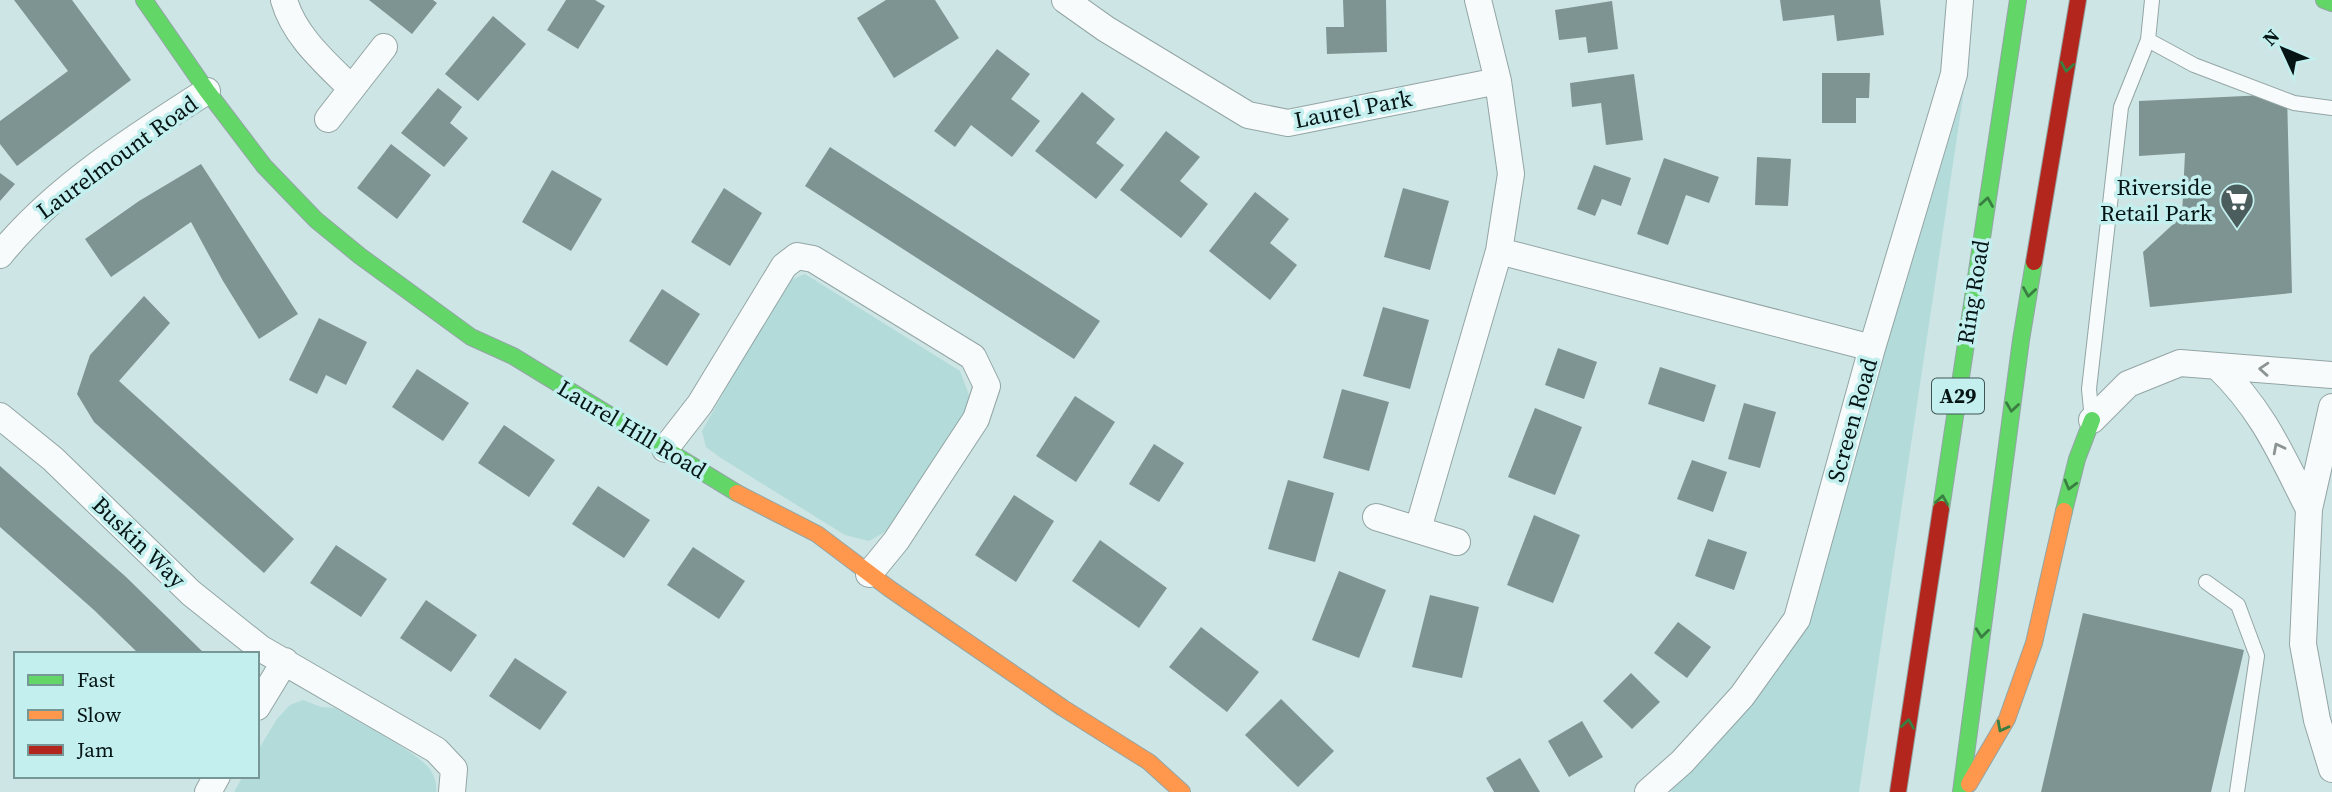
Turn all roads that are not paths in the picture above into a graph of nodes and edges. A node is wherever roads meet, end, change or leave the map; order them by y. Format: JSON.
{"nodes":[{"id":1,"x":144,"y":0,"type":"edge"},
{"id":2,"x":284,"y":0,"type":"edge"},
{"id":3,"x":1065,"y":0,"type":"edge"},
{"id":4,"x":1478,"y":0,"type":"edge"},
{"id":5,"x":1960,"y":0,"type":"edge"},
{"id":6,"x":2018,"y":0,"type":"edge"},
{"id":7,"x":2078,"y":0,"type":"edge"},
{"id":8,"x":2152,"y":0,"type":"edge"},
{"id":9,"x":2325,"y":0,"type":"edge"},
{"id":10,"x":2332,"y":3,"type":"edge"},
{"id":11,"x":2148,"y":40,"type":"junction"},
{"id":12,"x":384,"y":47,"type":"dead end"},
{"id":13,"x":1498,"y":80,"type":"junction"},
{"id":14,"x":351,"y":88,"type":"junction"},
{"id":15,"x":207,"y":91,"type":"junction"},
{"id":16,"x":2332,"y":108,"type":"edge"},
{"id":17,"x":328,"y":119,"type":"dead end"},
{"id":18,"x":1499,"y":251,"type":"junction"},
{"id":19,"x":0,"y":255,"type":"edge"},
{"id":20,"x":1872,"y":348,"type":"junction"},
{"id":21,"x":2217,"y":366,"type":"junction"},
{"id":22,"x":2332,"y":375,"type":"edge"},
{"id":23,"x":2332,"y":407,"type":"edge"},
{"id":24,"x":0,"y":416,"type":"edge"},
{"id":25,"x":2092,"y":420,"type":"junction"},
{"id":26,"x":665,"y":449,"type":"junction"},
{"id":27,"x":2309,"y":509,"type":"junction"},
{"id":28,"x":1376,"y":517,"type":"dead end"},
{"id":29,"x":1418,"y":529,"type":"junction"},
{"id":30,"x":1457,"y":542,"type":"dead end"},
{"id":31,"x":869,"y":574,"type":"junction"},
{"id":32,"x":2206,"y":582,"type":"dead end"},
{"id":33,"x":285,"y":661,"type":"junction"},
{"id":34,"x":259,"y":704,"type":"edge"},
{"id":35,"x":2332,"y":769,"type":"edge"},
{"id":36,"x":452,"y":792,"type":"edge"},
{"id":37,"x":1182,"y":792,"type":"edge"},
{"id":38,"x":1648,"y":792,"type":"edge"},
{"id":39,"x":1898,"y":792,"type":"edge"},
{"id":40,"x":1963,"y":792,"type":"edge"},
{"id":41,"x":2237,"y":792,"type":"edge"}],
"edges":[{"from":1,"to":15,"type":"main road","name":"Laurel Hill Road"},
{"from":2,"to":14,"type":"street"},
{"from":3,"to":13,"type":"street","name":"Laurel Park"},
{"from":4,"to":13,"type":"street"},
{"from":5,"to":20,"type":"street","name":"Screen Road"},
{"from":39,"to":6,"type":"main road","name":"Ring Road","number":"A29","one_way":true},
{"from":7,"to":40,"type":"main road","number":"A29","one_way":true},
{"from":8,"to":11,"type":"lane"},
{"from":9,"to":10,"type":"main road"},
{"from":11,"to":16,"type":"lane"},
{"from":11,"to":25,"type":"lane"},
{"from":12,"to":14,"type":"street"},
{"from":13,"to":18,"type":"street"},
{"from":14,"to":17,"type":"street"},
{"from":15,"to":19,"type":"street","name":"Laurelmount Road"},
{"from":15,"to":26,"type":"main road","name":"Laurel Hill Road"},
{"from":18,"to":20,"type":"street"},
{"from":18,"to":29,"type":"street"},
{"from":20,"to":38,"type":"street","name":"Screen Road"},
{"from":22,"to":21,"type":"street","one_way":true},
{"from":21,"to":25,"type":"street"},
{"from":27,"to":21,"type":"street","one_way":true},
{"from":23,"to":27,"type":"street"},
{"from":24,"to":33,"type":"street","name":"Buskin Way"},
{"from":25,"to":40,"type":"main road","one_way":true},
{"from":26,"to":31,"type":"main road","name":"Laurel Hill Road"},
{"from":26,"to":31,"type":"street"},
{"from":27,"to":35,"type":"street"},
{"from":28,"to":29,"type":"street"},
{"from":29,"to":30,"type":"street"},
{"from":31,"to":37,"type":"main road","name":"Laurel Hill Road"},
{"from":32,"to":41,"type":"lane"},
{"from":33,"to":34,"type":"street"},
{"from":33,"to":36,"type":"street","name":"Buskin Way"}]}
